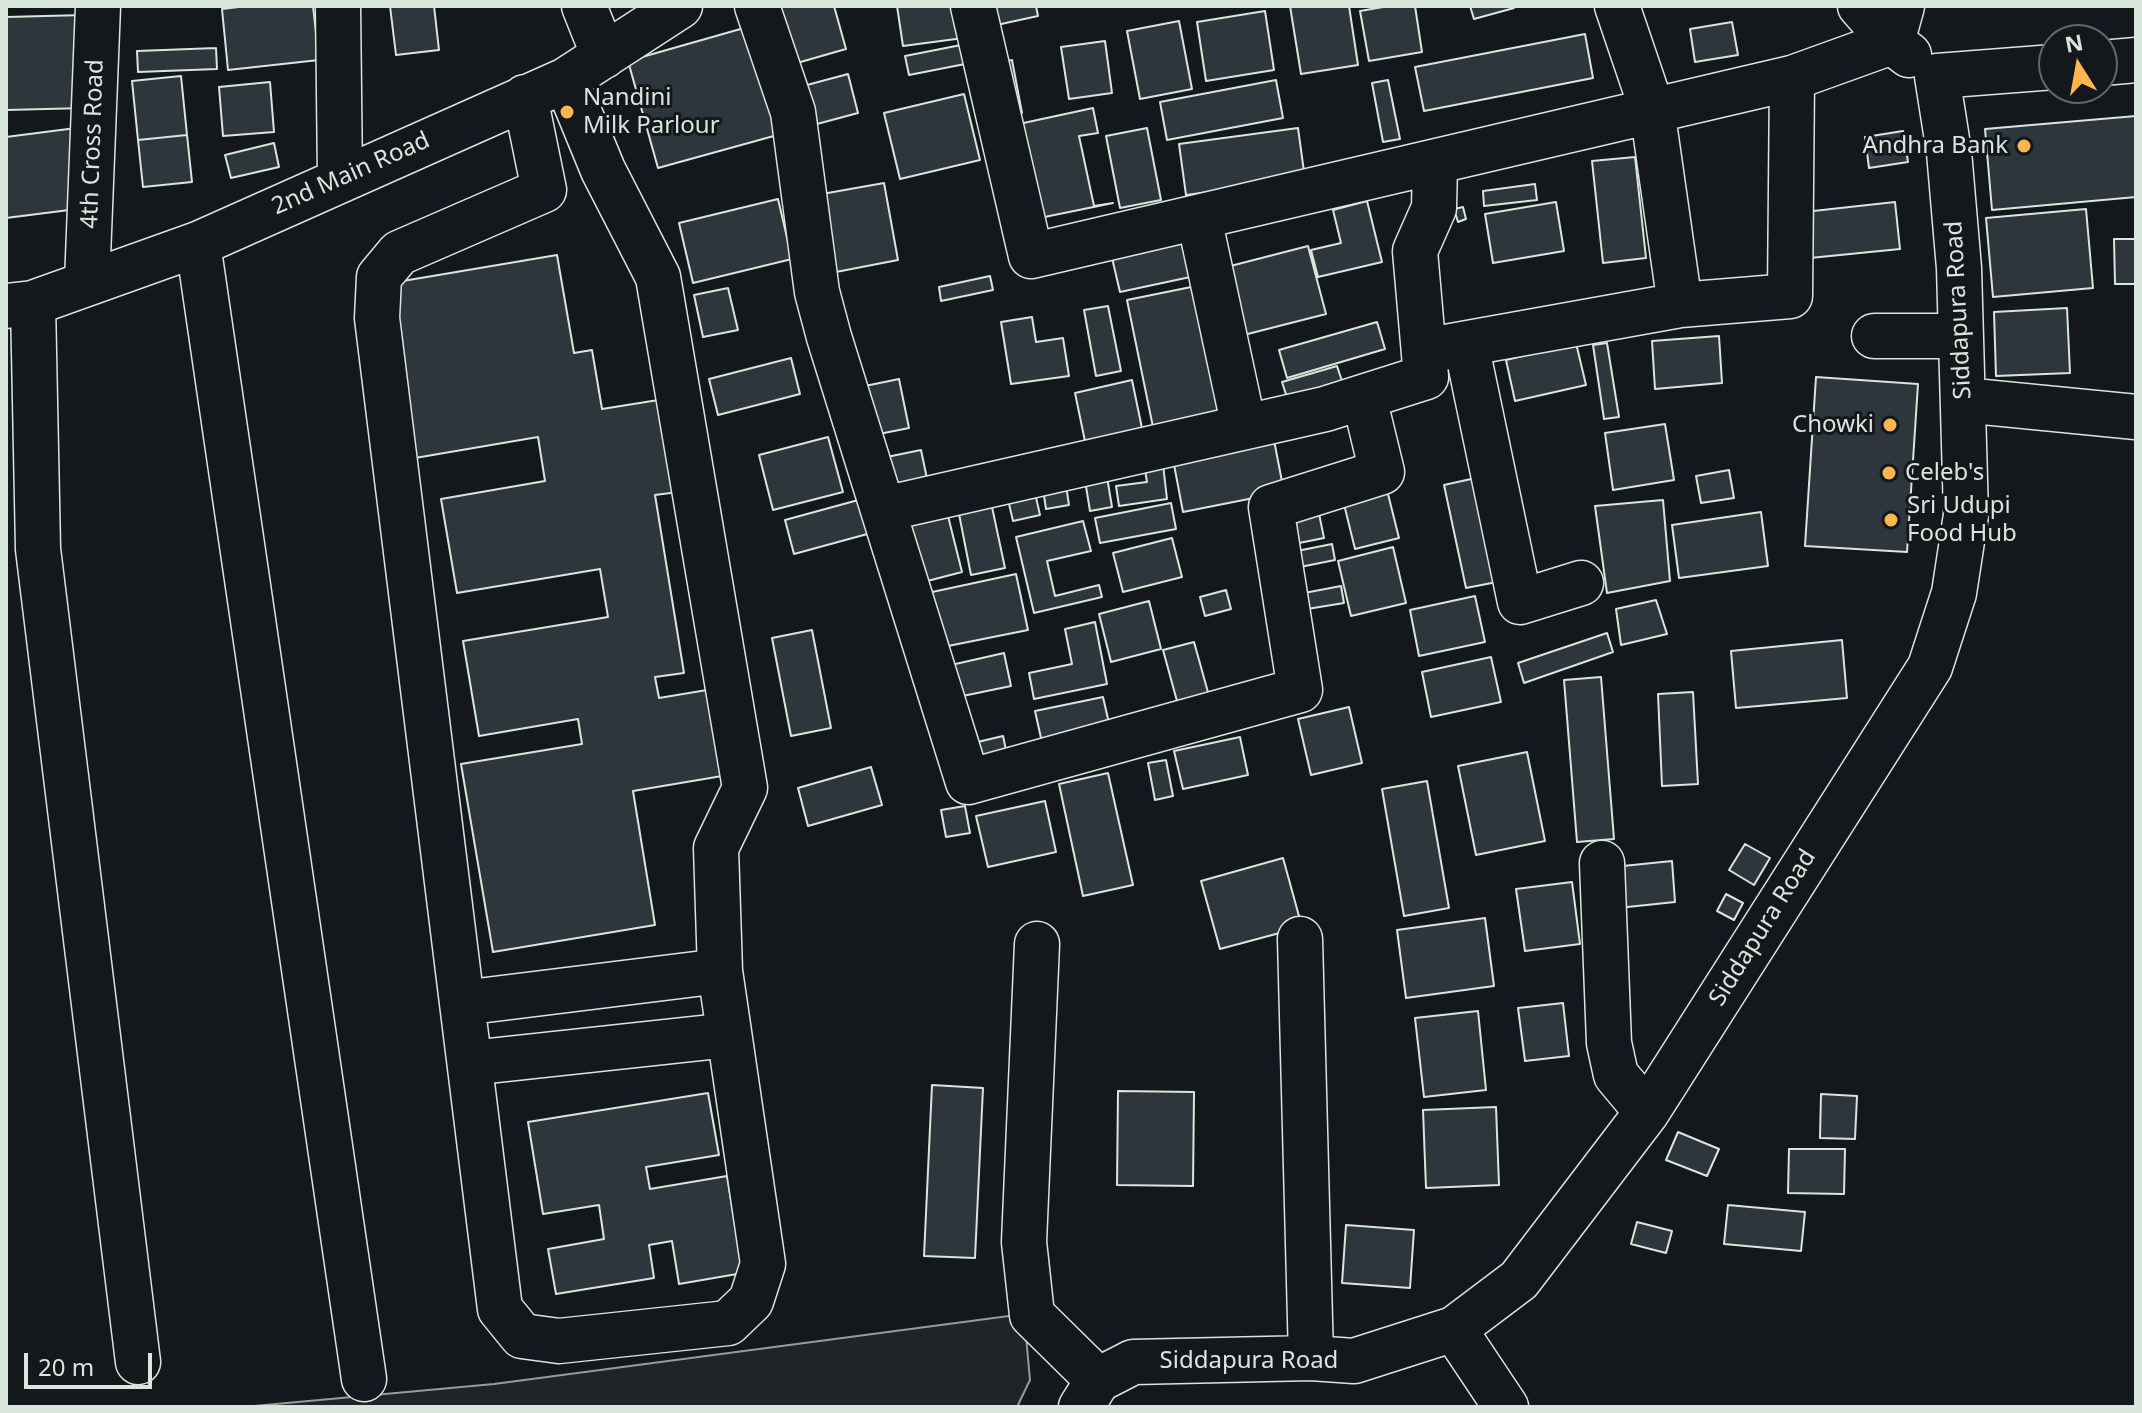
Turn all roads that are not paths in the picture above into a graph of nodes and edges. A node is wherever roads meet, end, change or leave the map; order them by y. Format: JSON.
{"nodes":[{"id":1,"x":98,"y":6,"type":"edge"},
{"id":2,"x":338,"y":6,"type":"edge"},
{"id":3,"x":584,"y":6,"type":"edge"},
{"id":4,"x":680,"y":6,"type":"edge"},
{"id":5,"x":757,"y":6,"type":"edge"},
{"id":6,"x":973,"y":6,"type":"edge"},
{"id":7,"x":1617,"y":6,"type":"edge"},
{"id":8,"x":1860,"y":6,"type":"edge"},
{"id":9,"x":1897,"y":24,"type":"edge"},
{"id":10,"x":604,"y":56,"type":"junction"},
{"id":11,"x":2038,"y":68,"type":"edge"},
{"id":12,"x":1937,"y":76,"type":"junction"},
{"id":13,"x":1792,"y":78,"type":"junction"},
{"id":14,"x":566,"y":80,"type":"junction"},
{"id":15,"x":525,"y":97,"type":"junction"},
{"id":16,"x":1652,"y":109,"type":"junction"},
{"id":17,"x":1435,"y":164,"type":"junction"},
{"id":18,"x":340,"y":178,"type":"junction"},
{"id":19,"x":1199,"y":218,"type":"junction"},
{"id":20,"x":198,"y":244,"type":"junction"},
{"id":21,"x":87,"y":282,"type":"junction"},
{"id":22,"x":20,"y":304,"type":"edge"},
{"id":23,"x":1680,"y":305,"type":"junction"},
{"id":24,"x":1874,"y":336,"type":"dead end"},
{"id":25,"x":1961,"y":336,"type":"junction"},
{"id":26,"x":1445,"y":347,"type":"junction"},
{"id":27,"x":1364,"y":398,"type":"junction"},
{"id":28,"x":1963,"y":400,"type":"junction"},
{"id":29,"x":2136,"y":417,"type":"edge"},
{"id":30,"x":1244,"y":427,"type":"junction"},
{"id":31,"x":884,"y":509,"type":"junction"},
{"id":32,"x":1581,"y":583,"type":"dead end"},
{"id":33,"x":1602,"y":863,"type":"dead end"},
{"id":34,"x":1300,"y":939,"type":"dead end"},
{"id":35,"x":1037,"y":944,"type":"dead end"},
{"id":36,"x":720,"y":971,"type":"junction"},
{"id":37,"x":462,"y":1003,"type":"junction"},
{"id":38,"x":729,"y":1035,"type":"junction"},
{"id":39,"x":470,"y":1063,"type":"junction"},
{"id":40,"x":1647,"y":1112,"type":"junction"},
{"id":41,"x":1454,"y":1329,"type":"junction"},
{"id":42,"x":1311,"y":1358,"type":"junction"},
{"id":43,"x":138,"y":1362,"type":"dead end"},
{"id":44,"x":364,"y":1379,"type":"dead end"},
{"id":45,"x":1090,"y":1394,"type":"edge"},
{"id":46,"x":1506,"y":1407,"type":"edge"}],
"edges":[{"from":1,"to":21,"type":"street","name":"4th Cross Road"},
{"from":2,"to":18,"type":"street"},
{"from":3,"to":10,"type":"street"},
{"from":4,"to":10,"type":"street","name":"2nd Main Road"},
{"from":5,"to":31,"type":"street"},
{"from":6,"to":19,"type":"street"},
{"from":7,"to":16,"type":"street"},
{"from":8,"to":9,"type":"street"},
{"from":9,"to":12,"type":"street"},
{"from":9,"to":13,"type":"street"},
{"from":10,"to":14,"type":"street","name":"2nd Main Road"},
{"from":11,"to":12,"type":"street"},
{"from":12,"to":25,"type":"street","name":"Siddapura Road"},
{"from":13,"to":16,"type":"street"},
{"from":13,"to":23,"type":"street"},
{"from":14,"to":15,"type":"street","name":"2nd Main Road"},
{"from":14,"to":36,"type":"street"},
{"from":15,"to":18,"type":"street","name":"2nd Main Road"},
{"from":15,"to":37,"type":"street"},
{"from":16,"to":17,"type":"street"},
{"from":16,"to":23,"type":"street"},
{"from":17,"to":19,"type":"street"},
{"from":17,"to":26,"type":"street"},
{"from":18,"to":20,"type":"street","name":"2nd Main Road"},
{"from":19,"to":30,"type":"street"},
{"from":20,"to":21,"type":"street","name":"2nd Main Road"},
{"from":20,"to":44,"type":"street"},
{"from":21,"to":22,"type":"street","name":"2nd Main Road"},
{"from":22,"to":43,"type":"street"},
{"from":23,"to":26,"type":"street"},
{"from":24,"to":25,"type":"street"},
{"from":25,"to":28,"type":"street","name":"Siddapura Road"},
{"from":26,"to":27,"type":"street"},
{"from":26,"to":32,"type":"street"},
{"from":27,"to":30,"type":"street"},
{"from":27,"to":31,"type":"street"},
{"from":28,"to":29,"type":"street"},
{"from":28,"to":40,"type":"street","name":"Siddapura Road"},
{"from":30,"to":31,"type":"street"},
{"from":33,"to":40,"type":"street"},
{"from":34,"to":42,"type":"street"},
{"from":35,"to":45,"type":"street"},
{"from":36,"to":37,"type":"street"},
{"from":36,"to":38,"type":"street"},
{"from":37,"to":39,"type":"street"},
{"from":38,"to":39,"type":"street"},
{"from":38,"to":39,"type":"street"},
{"from":40,"to":41,"type":"street","name":"Siddapura Road"},
{"from":41,"to":42,"type":"street","name":"Siddapura Road"},
{"from":41,"to":46,"type":"street"},
{"from":42,"to":45,"type":"street","name":"Siddapura Road"}]}
